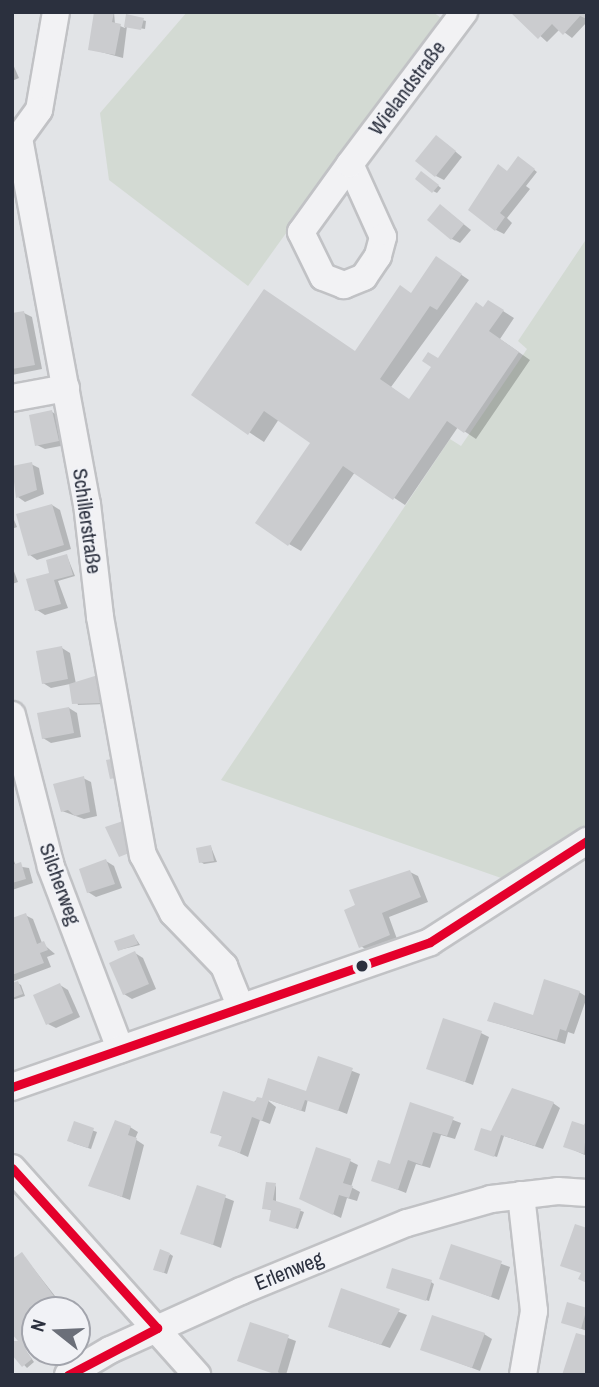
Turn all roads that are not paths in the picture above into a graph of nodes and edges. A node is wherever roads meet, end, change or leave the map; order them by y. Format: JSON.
{"nodes":[{"id":1,"x":56,"y":12,"type":"edge"},
{"id":2,"x":464,"y":12,"type":"edge"},
{"id":3,"x":16,"y":139,"type":"edge"},
{"id":4,"x":350,"y":164,"type":"dead end"},
{"id":5,"x":66,"y":388,"type":"junction"},
{"id":6,"x":12,"y":398,"type":"edge"},
{"id":7,"x":12,"y":715,"type":"edge"},
{"id":8,"x":587,"y":841,"type":"edge"},
{"id":9,"x":240,"y":1007,"type":"junction"},
{"id":10,"x":120,"y":1049,"type":"junction"},
{"id":11,"x":12,"y":1087,"type":"edge"},
{"id":12,"x":12,"y":1168,"type":"edge"},
{"id":13,"x":587,"y":1193,"type":"edge"},
{"id":14,"x":521,"y":1195,"type":"junction"},
{"id":15,"x":157,"y":1328,"type":"junction"},
{"id":16,"x":68,"y":1375,"type":"edge"},
{"id":17,"x":197,"y":1375,"type":"edge"},
{"id":18,"x":523,"y":1375,"type":"edge"}],
"edges":[{"from":1,"to":3,"type":"street","name":"Schillerstraße"},
{"from":2,"to":4,"type":"street","name":"Wielandstraße"},
{"from":3,"to":5,"type":"street","name":"Schillerstraße"},
{"from":5,"to":6,"type":"street"},
{"from":5,"to":9,"type":"street","name":"Schillerstraße"},
{"from":7,"to":10,"type":"street","name":"Silcherweg"},
{"from":8,"to":9,"type":"street"},
{"from":9,"to":10,"type":"street"},
{"from":10,"to":11,"type":"street"},
{"from":12,"to":15,"type":"street"},
{"from":13,"to":14,"type":"street","name":"Erlenweg"},
{"from":14,"to":15,"type":"street","name":"Erlenweg"},
{"from":14,"to":18,"type":"street"},
{"from":15,"to":16,"type":"street","name":"Erlenweg"},
{"from":15,"to":17,"type":"street"}]}
